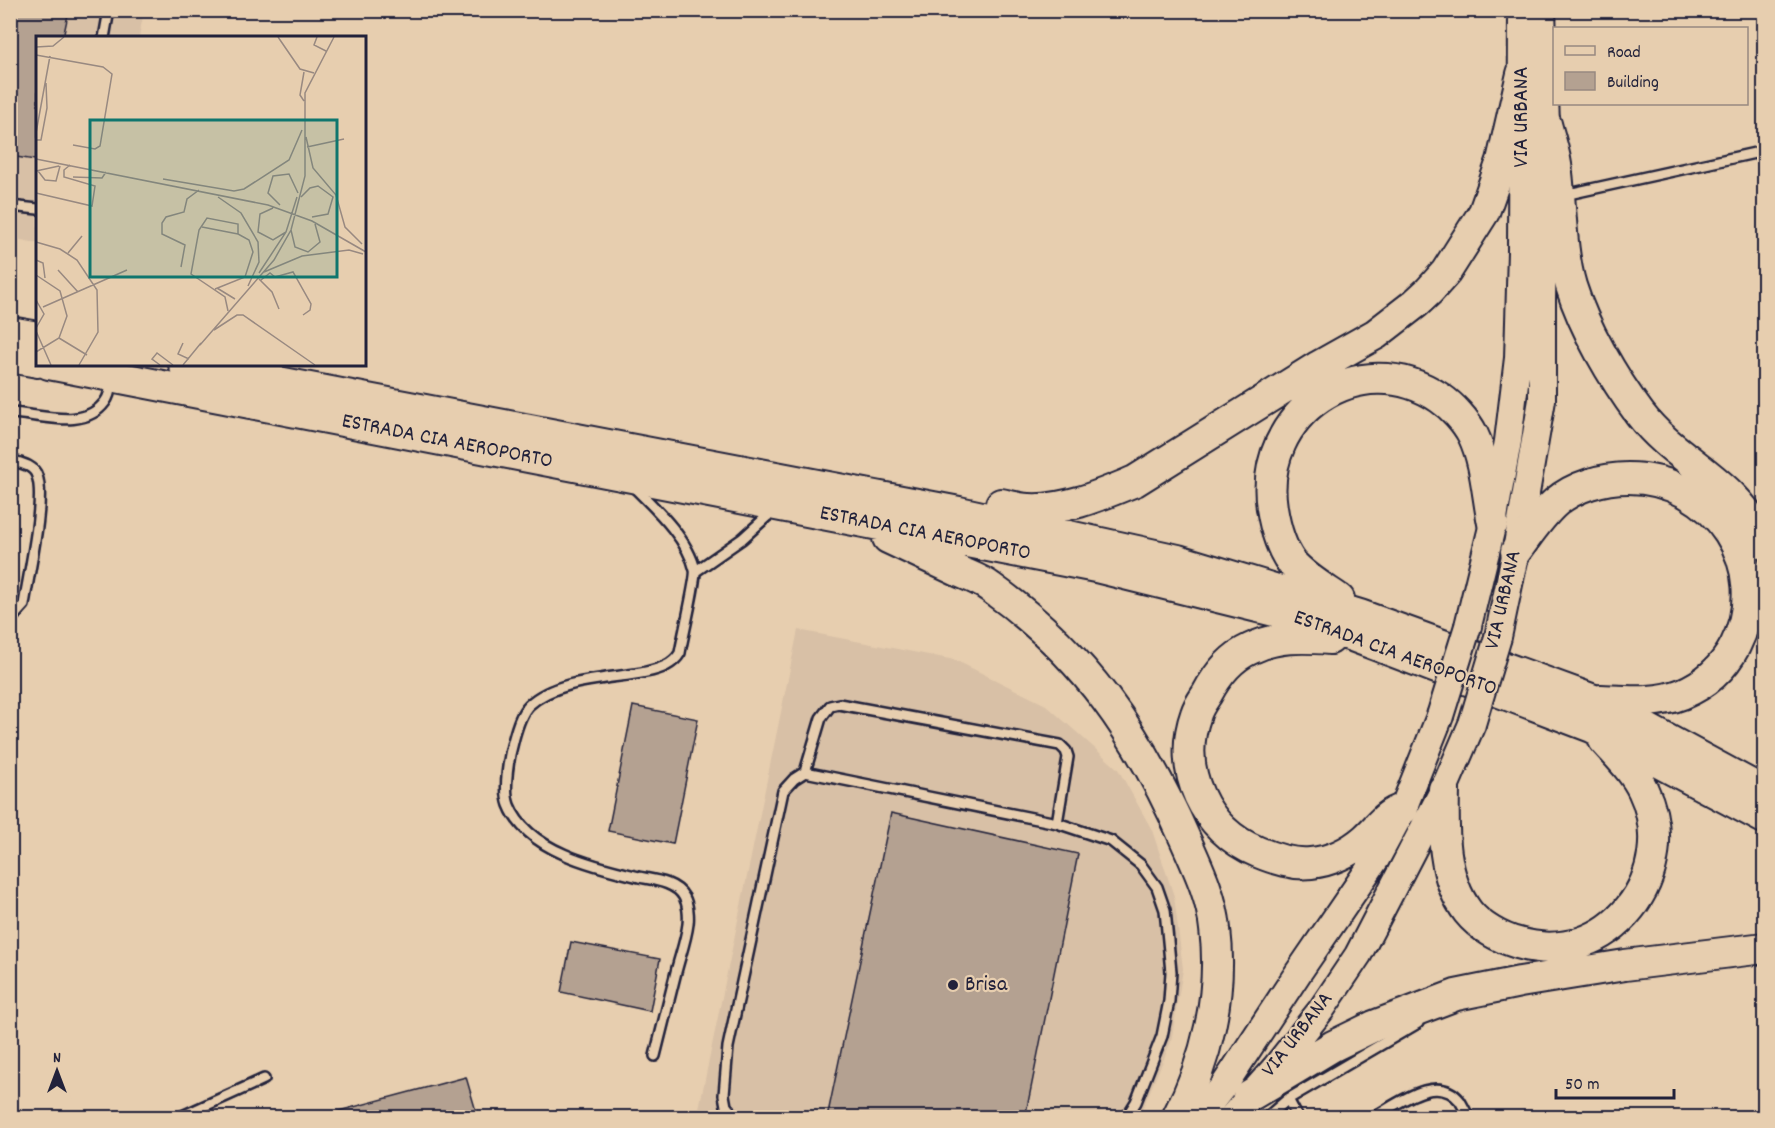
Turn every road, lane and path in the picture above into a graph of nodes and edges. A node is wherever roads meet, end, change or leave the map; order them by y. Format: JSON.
{"nodes":[{"id":1,"x":109,"y":10,"type":"edge"},
{"id":2,"x":1522,"y":10,"type":"edge"},
{"id":3,"x":1542,"y":10,"type":"edge"},
{"id":4,"x":104,"y":36,"type":"edge"},
{"id":5,"x":1522,"y":74,"type":"junction"},
{"id":6,"x":1546,"y":124,"type":"junction"},
{"id":7,"x":1764,"y":151,"type":"edge"},
{"id":8,"x":1558,"y":196,"type":"junction"},
{"id":9,"x":10,"y":206,"type":"edge"},
{"id":10,"x":36,"y":209,"type":"edge"},
{"id":11,"x":10,"y":332,"type":"edge"},
{"id":12,"x":36,"y":337,"type":"edge"},
{"id":13,"x":10,"y":357,"type":"edge"},
{"id":14,"x":36,"y":362,"type":"edge"},
{"id":15,"x":59,"y":366,"type":"edge"},
{"id":16,"x":194,"y":366,"type":"edge"},
{"id":17,"x":113,"y":377,"type":"junction"},
{"id":18,"x":10,"y":413,"type":"edge"},
{"id":19,"x":518,"y":428,"type":"junction"},
{"id":20,"x":10,"y":460,"type":"edge"},
{"id":21,"x":624,"y":477,"type":"junction"},
{"id":22,"x":778,"y":506,"type":"junction"},
{"id":23,"x":850,"y":520,"type":"junction"},
{"id":24,"x":1493,"y":523,"type":"junction"},
{"id":25,"x":1764,"y":544,"type":"edge"},
{"id":26,"x":1516,"y":551,"type":"junction"},
{"id":27,"x":696,"y":571,"type":"junction"},
{"id":28,"x":10,"y":616,"type":"edge"},
{"id":29,"x":1358,"y":626,"type":"junction"},
{"id":30,"x":1593,"y":713,"type":"junction"},
{"id":31,"x":805,"y":772,"type":"junction"},
{"id":32,"x":1444,"y":789,"type":"junction"},
{"id":33,"x":1764,"y":792,"type":"edge"},
{"id":34,"x":1403,"y":809,"type":"junction"},
{"id":35,"x":1764,"y":818,"type":"edge"},
{"id":36,"x":1058,"y":823,"type":"junction"},
{"id":37,"x":1764,"y":948,"type":"edge"},
{"id":38,"x":1425,"y":1019,"type":"dead end"},
{"id":39,"x":655,"y":1056,"type":"dead end"},
{"id":40,"x":264,"y":1078,"type":"dead end"},
{"id":41,"x":1288,"y":1100,"type":"junction"},
{"id":42,"x":1248,"y":1111,"type":"edge"},
{"id":43,"x":178,"y":1118,"type":"edge"},
{"id":44,"x":736,"y":1118,"type":"edge"},
{"id":45,"x":1126,"y":1118,"type":"edge"},
{"id":46,"x":1177,"y":1118,"type":"edge"},
{"id":47,"x":1198,"y":1118,"type":"edge"},
{"id":48,"x":1298,"y":1118,"type":"edge"},
{"id":49,"x":1371,"y":1118,"type":"edge"},
{"id":50,"x":1468,"y":1118,"type":"edge"}],
"edges":[{"from":1,"to":4,"type":"lane"},
{"from":2,"to":5,"type":"main road","name":"VIA URBANA"},
{"from":3,"to":6,"type":"main road","name":"VIA URBANA"},
{"from":5,"to":19,"type":"highway"},
{"from":5,"to":24,"type":"main road","name":"VIA URBANA"},
{"from":6,"to":8,"type":"highway"},
{"from":6,"to":26,"type":"main road","name":"VIA URBANA"},
{"from":7,"to":8,"type":"lane"},
{"from":8,"to":25,"type":"highway"},
{"from":9,"to":10,"type":"lane"},
{"from":11,"to":12,"type":"highway"},
{"from":13,"to":14,"type":"highway"},
{"from":15,"to":17,"type":"highway","name":"ESTRADA CIA AEROPORTO"},
{"from":16,"to":19,"type":"highway","name":"ESTRADA CIA AEROPORTO"},
{"from":17,"to":18,"type":"lane"},
{"from":17,"to":21,"type":"highway","name":"ESTRADA CIA AEROPORTO"},
{"from":19,"to":29,"type":"highway","name":"ESTRADA CIA AEROPORTO"},
{"from":20,"to":28,"type":"lane"},
{"from":21,"to":22,"type":"highway","name":"ESTRADA CIA AEROPORTO"},
{"from":21,"to":27,"type":"lane"},
{"from":22,"to":23,"type":"highway","name":"ESTRADA CIA AEROPORTO"},
{"from":22,"to":27,"type":"lane"},
{"from":23,"to":29,"type":"highway","name":"ESTRADA CIA AEROPORTO"},
{"from":23,"to":46,"type":"highway"},
{"from":24,"to":29,"type":"highway"},
{"from":24,"to":34,"type":"main road","name":"VIA URBANA","bridge":true},
{"from":26,"to":30,"type":"highway"},
{"from":26,"to":32,"type":"main road","name":"VIA URBANA","bridge":true},
{"from":27,"to":39,"type":"lane"},
{"from":29,"to":30,"type":"highway","name":"ESTRADA CIA AEROPORTO"},
{"from":29,"to":34,"type":"highway"},
{"from":30,"to":32,"type":"highway"},
{"from":30,"to":33,"type":"highway","name":"ESTRADA CIA AEROPORTO"},
{"from":30,"to":35,"type":"highway","name":"ESTRADA CIA AEROPORTO"},
{"from":31,"to":36,"type":"lane"},
{"from":31,"to":36,"type":"lane"},
{"from":31,"to":44,"type":"lane"},
{"from":32,"to":42,"type":"main road","name":"VIA URBANA"},
{"from":34,"to":47,"type":"main road","name":"VIA URBANA"},
{"from":36,"to":45,"type":"lane"},
{"from":37,"to":42,"type":"highway"},
{"from":38,"to":41,"type":"lane"},
{"from":40,"to":43,"type":"lane"},
{"from":41,"to":42,"type":"lane"},
{"from":41,"to":48,"type":"lane"},
{"from":49,"to":50,"type":"lane"}]}
